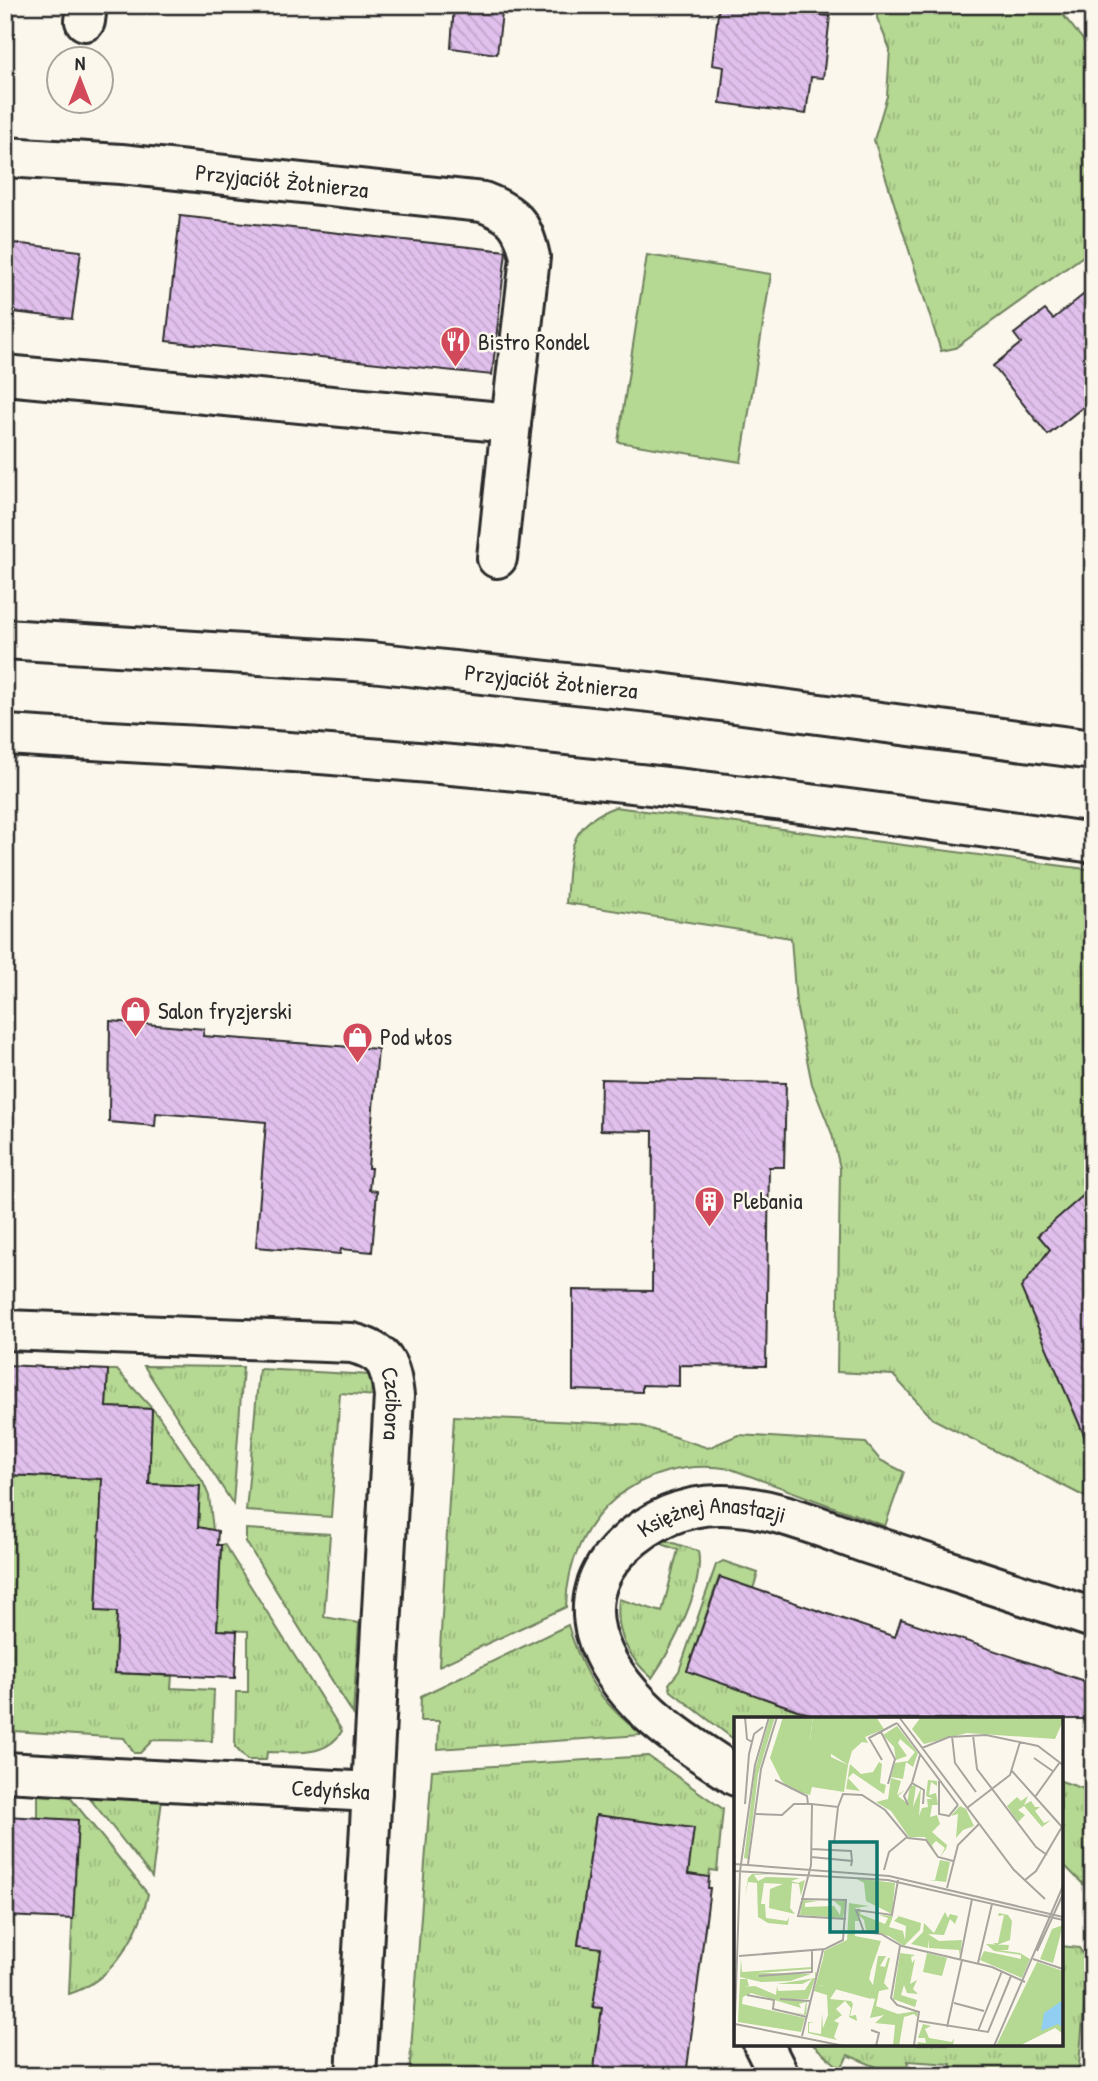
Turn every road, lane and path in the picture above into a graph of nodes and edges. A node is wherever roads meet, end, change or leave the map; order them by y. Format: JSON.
{"nodes":[{"id":1,"x":5,"y":157,"type":"edge"},
{"id":2,"x":5,"y":375,"type":"edge"},
{"id":3,"x":511,"y":423,"type":"junction"},
{"id":4,"x":497,"y":558,"type":"dead end"},
{"id":5,"x":5,"y":639,"type":"edge"},
{"id":6,"x":5,"y":735,"type":"edge"},
{"id":7,"x":1093,"y":750,"type":"edge"},
{"id":8,"x":1093,"y":843,"type":"edge"},
{"id":9,"x":5,"y":1330,"type":"edge"},
{"id":10,"x":1093,"y":1618,"type":"edge"},
{"id":11,"x":5,"y":1772,"type":"edge"},
{"id":12,"x":734,"y":1775,"type":"edge"},
{"id":13,"x":372,"y":1792,"type":"junction"},
{"id":14,"x":764,"y":2046,"type":"edge"},
{"id":15,"x":356,"y":2076,"type":"edge"},
{"id":16,"x":779,"y":2076,"type":"edge"}],
"edges":[{"from":1,"to":3,"type":"street","name":"Przyjaciół Żołnierza"},
{"from":2,"to":3,"type":"street"},
{"from":3,"to":4,"type":"street","name":"Przyjaciół Żołnierza"},
{"from":5,"to":7,"type":"street","name":"Przyjaciół Żołnierza"},
{"from":6,"to":8,"type":"street"},
{"from":9,"to":13,"type":"street","name":"Czcibora"},
{"from":10,"to":12,"type":"street","name":"Księżnej Anastazji"},
{"from":11,"to":13,"type":"street","name":"Cedyńska"},
{"from":13,"to":15,"type":"street","name":"Cedyńska"},
{"from":14,"to":16,"type":"street"}]}
